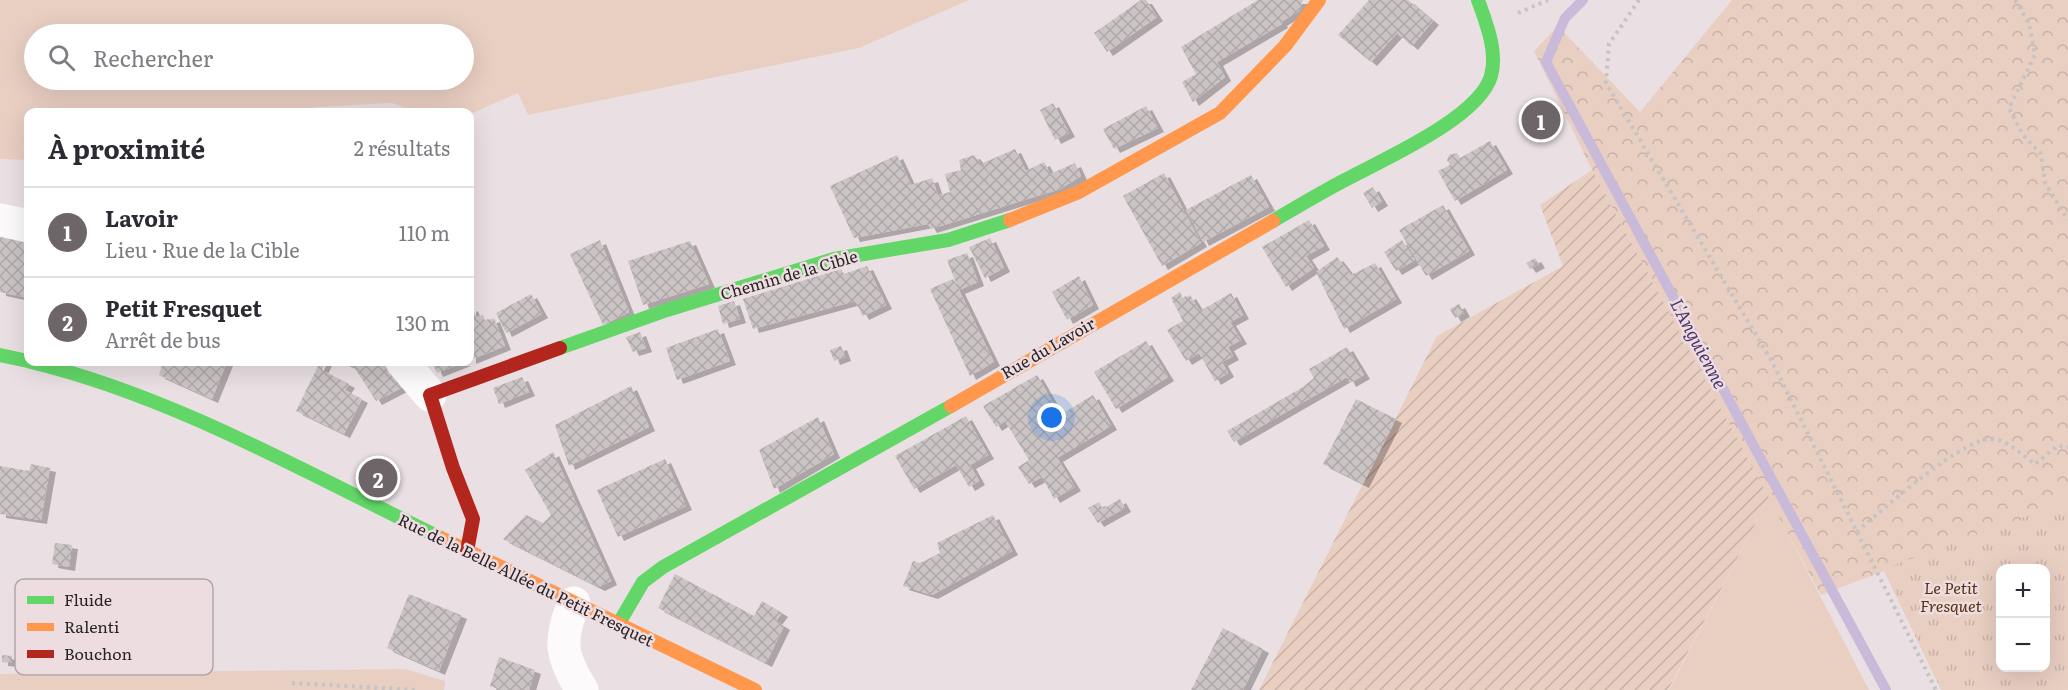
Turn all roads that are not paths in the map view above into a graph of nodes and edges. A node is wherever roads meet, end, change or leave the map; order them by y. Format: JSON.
{"nodes":[{"id":1,"x":1319,"y":0,"type":"edge"},
{"id":2,"x":1478,"y":0,"type":"edge"},
{"id":3,"x":0,"y":220,"type":"edge"},
{"id":4,"x":24,"y":225,"type":"edge"},
{"id":5,"x":0,"y":355,"type":"edge"},
{"id":6,"x":24,"y":360,"type":"edge"},
{"id":7,"x":51,"y":366,"type":"edge"},
{"id":8,"x":405,"y":366,"type":"edge"},
{"id":9,"x":430,"y":395,"type":"junction"},
{"id":10,"x":467,"y":551,"type":"junction"},
{"id":11,"x":574,"y":603,"type":"junction"},
{"id":12,"x":619,"y":623,"type":"junction"},
{"id":13,"x":582,"y":690,"type":"edge"},
{"id":14,"x":755,"y":690,"type":"edge"}],
"edges":[{"from":1,"to":9,"type":"street","name":"Chemin de la Cible"},
{"from":2,"to":12,"type":"street","name":"Rue du Lavoir"},
{"from":3,"to":4,"type":"street"},
{"from":5,"to":6,"type":"street","name":"Rue de la Belle Allée du Petit Fresquet"},
{"from":7,"to":10,"type":"street","name":"Rue de la Belle Allée du Petit Fresquet"},
{"from":8,"to":9,"type":"street"},
{"from":9,"to":10,"type":"street"},
{"from":10,"to":11,"type":"street","name":"Rue de la Belle Allée du Petit Fresquet"},
{"from":11,"to":12,"type":"street","name":"Rue de la Belle Allée du Petit Fresquet"},
{"from":11,"to":13,"type":"street"},
{"from":12,"to":14,"type":"street","name":"Rue de la Belle Allée du Petit Fresquet"}]}
